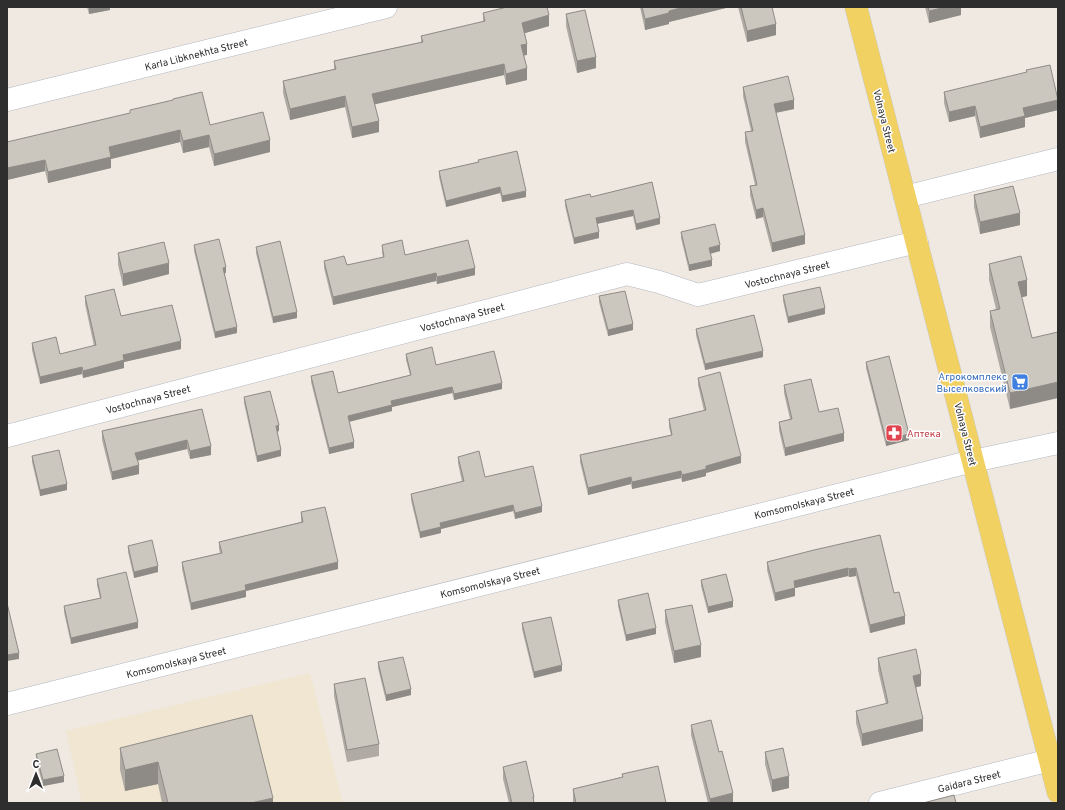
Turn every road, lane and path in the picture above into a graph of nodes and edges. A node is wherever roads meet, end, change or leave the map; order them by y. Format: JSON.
{"nodes":[{"id":1,"x":386,"y":7,"type":"edge"},
{"id":2,"x":856,"y":7,"type":"edge"},
{"id":3,"x":7,"y":100,"type":"edge"},
{"id":4,"x":1058,"y":159,"type":"edge"},
{"id":5,"x":905,"y":197,"type":"junction"},
{"id":6,"x":917,"y":242,"type":"junction"},
{"id":7,"x":7,"y":436,"type":"edge"},
{"id":8,"x":1058,"y":442,"type":"edge"},
{"id":9,"x":973,"y":461,"type":"junction"},
{"id":10,"x":7,"y":704,"type":"edge"},
{"id":11,"x":1054,"y":759,"type":"edge"},
{"id":12,"x":1058,"y":792,"type":"edge"},
{"id":13,"x":880,"y":803,"type":"edge"}],
"edges":[{"from":1,"to":3,"type":"street","name":"Karla Libknekhta Street"},
{"from":2,"to":5,"type":"main road","name":"Volnaya Street"},
{"from":4,"to":5,"type":"street"},
{"from":5,"to":6,"type":"main road","name":"Volnaya Street"},
{"from":6,"to":7,"type":"street","name":"Vostochnaya Street"},
{"from":6,"to":9,"type":"main road","name":"Volnaya Street"},
{"from":8,"to":9,"type":"street","name":"Komsomolskaya Street"},
{"from":9,"to":10,"type":"street","name":"Komsomolskaya Street"},
{"from":9,"to":11,"type":"main road","name":"Volnaya Street"},
{"from":11,"to":12,"type":"main road","name":"Volnaya Street"},
{"from":11,"to":13,"type":"street","name":"Gaidara Street"}]}
